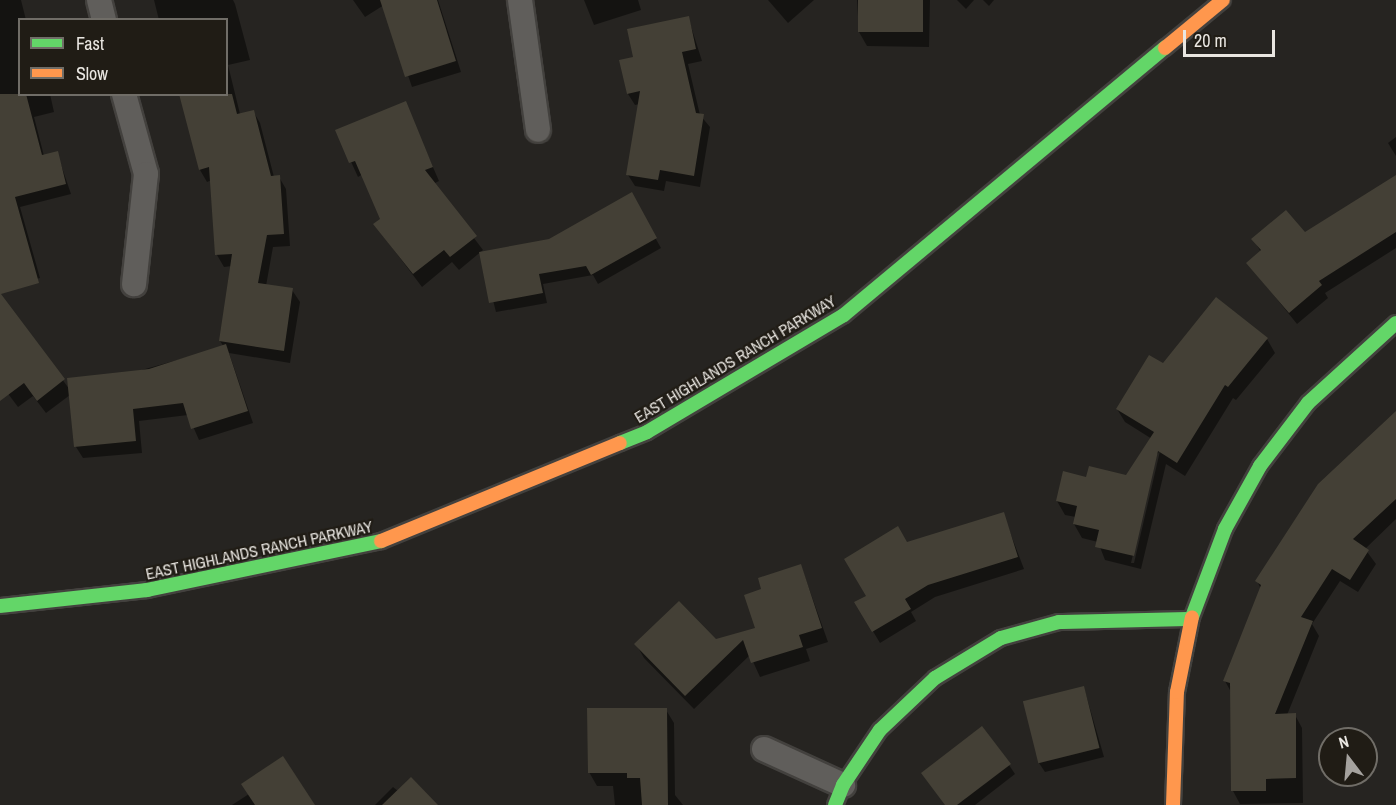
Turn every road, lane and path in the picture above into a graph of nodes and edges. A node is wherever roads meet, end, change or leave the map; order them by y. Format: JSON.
{"nodes":[{"id":1,"x":99,"y":0,"type":"edge"},
{"id":2,"x":520,"y":0,"type":"edge"},
{"id":3,"x":1223,"y":0,"type":"edge"},
{"id":4,"x":104,"y":18,"type":"edge"},
{"id":5,"x":125,"y":96,"type":"edge"},
{"id":6,"x":538,"y":130,"type":"dead end"},
{"id":7,"x":134,"y":284,"type":"dead end"},
{"id":8,"x":1396,"y":323,"type":"edge"},
{"id":9,"x":0,"y":606,"type":"edge"},
{"id":10,"x":1191,"y":619,"type":"junction"},
{"id":11,"x":764,"y":749,"type":"dead end"},
{"id":12,"x":839,"y":795,"type":"edge"},
{"id":13,"x":1173,"y":805,"type":"edge"}],
"edges":[{"from":1,"to":4,"type":"street"},
{"from":2,"to":6,"type":"street"},
{"from":3,"to":9,"type":"main road","name":"EAST HIGHLANDS RANCH PARKWAY"},
{"from":5,"to":7,"type":"street"},
{"from":8,"to":10,"type":"main road"},
{"from":10,"to":12,"type":"main road"},
{"from":10,"to":13,"type":"main road"},
{"from":11,"to":12,"type":"street"}]}
